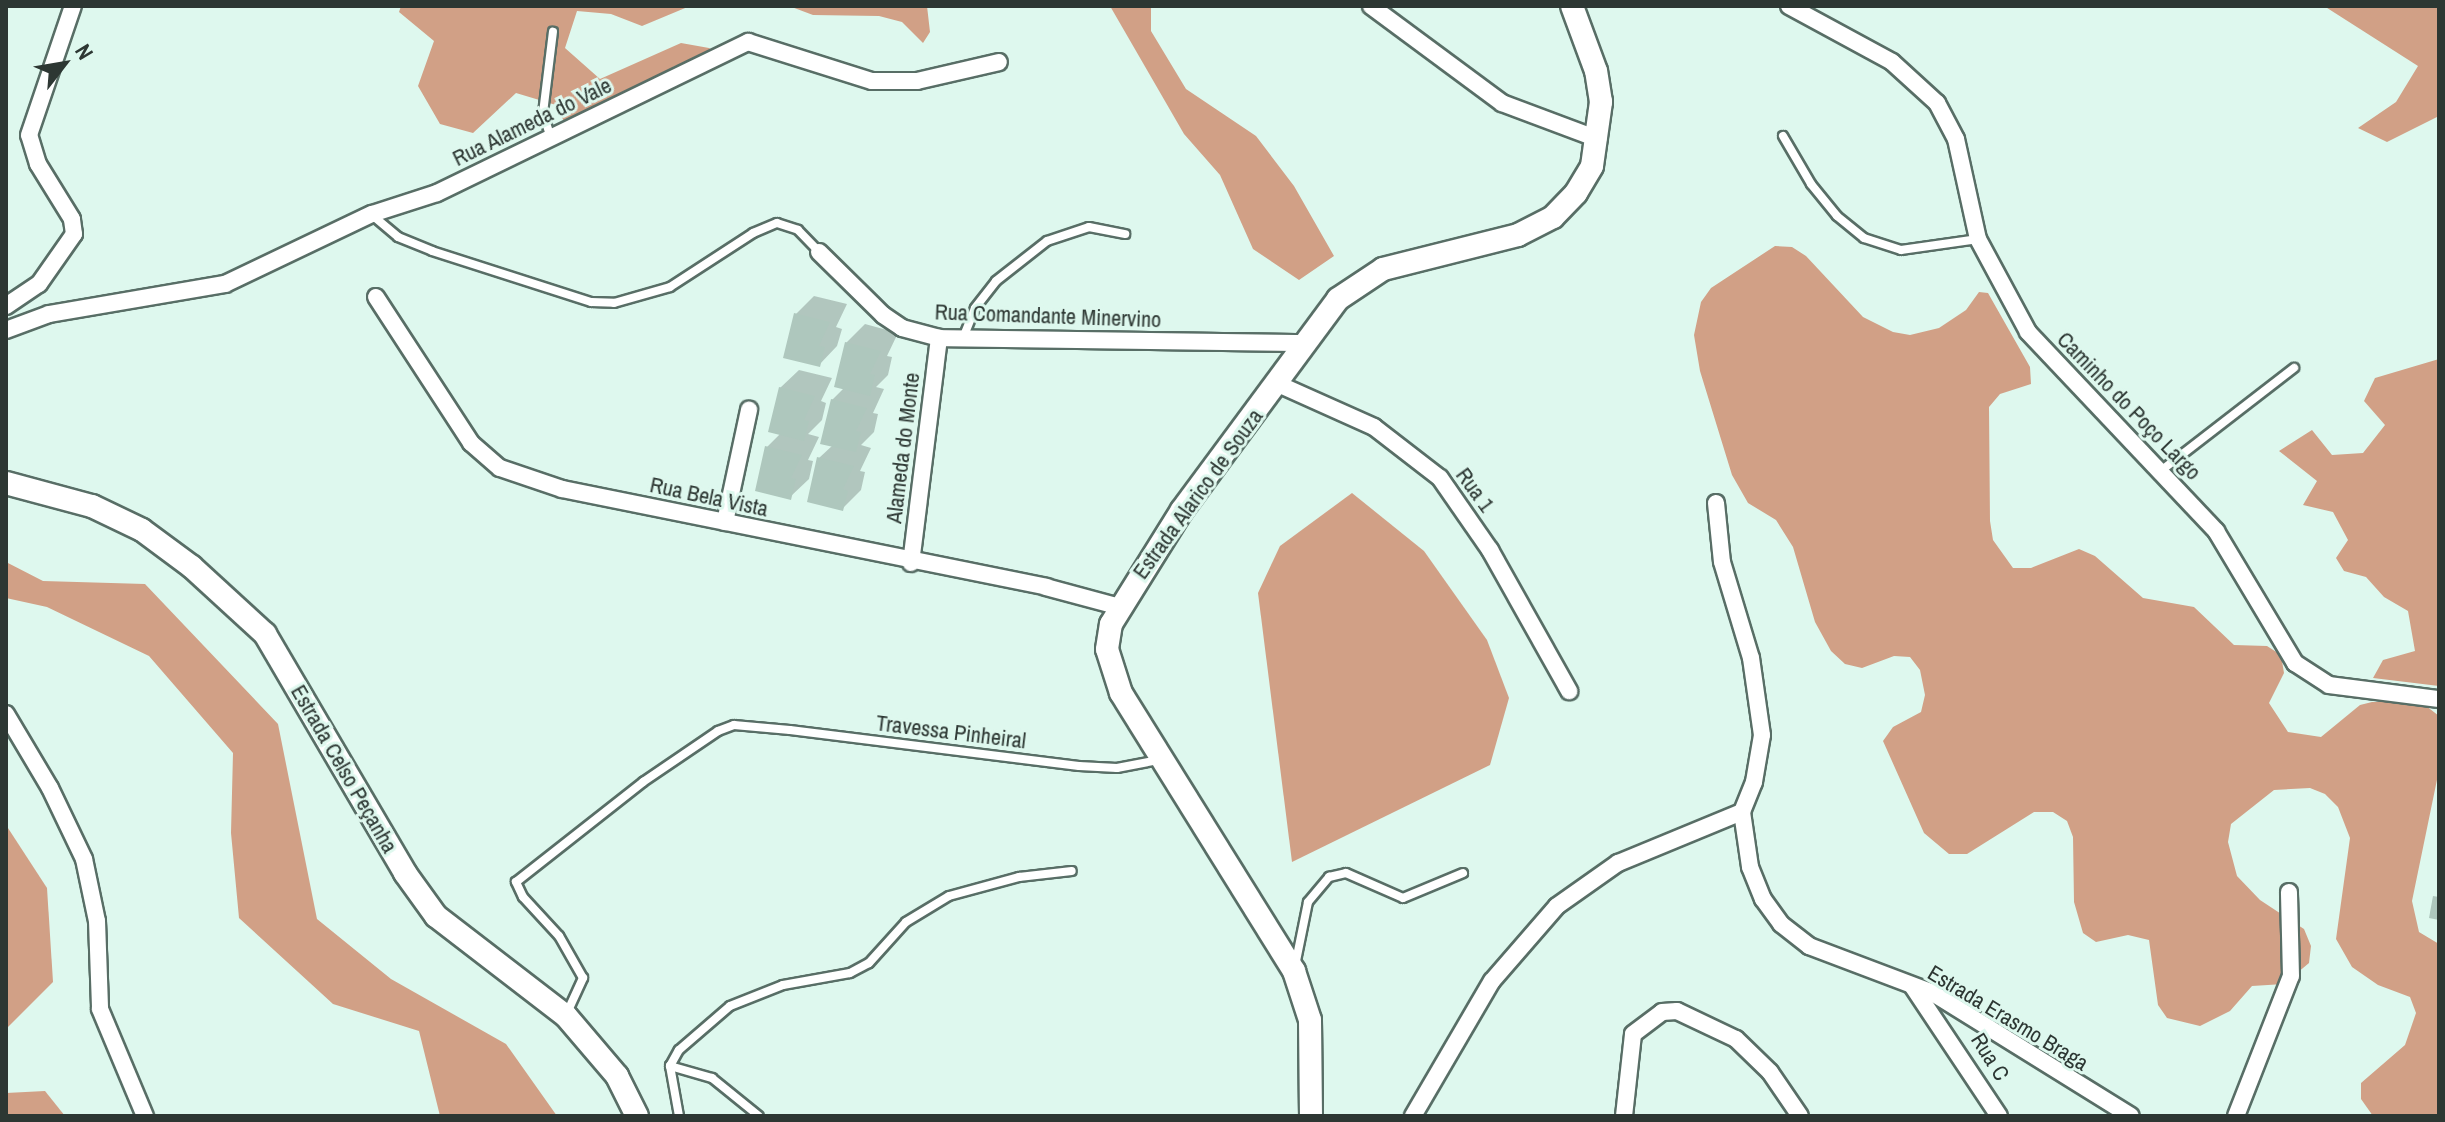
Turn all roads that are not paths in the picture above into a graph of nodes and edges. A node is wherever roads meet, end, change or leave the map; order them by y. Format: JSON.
{"nodes":[{"id":1,"x":73,"y":6,"type":"edge"},
{"id":2,"x":1371,"y":6,"type":"edge"},
{"id":3,"x":1572,"y":6,"type":"edge"},
{"id":4,"x":1789,"y":6,"type":"edge"},
{"id":5,"x":553,"y":32,"type":"dead end"},
{"id":6,"x":999,"y":62,"type":"dead end"},
{"id":7,"x":550,"y":135,"type":"junction"},
{"id":8,"x":1783,"y":136,"type":"dead end"},
{"id":9,"x":1598,"y":139,"type":"junction"},
{"id":10,"x":372,"y":214,"type":"junction"},
{"id":11,"x":1125,"y":234,"type":"dead end"},
{"id":12,"x":1978,"y":239,"type":"junction"},
{"id":13,"x":819,"y":252,"type":"joint"},
{"id":14,"x":376,"y":297,"type":"dead end"},
{"id":15,"x":6,"y":306,"type":"edge"},
{"id":16,"x":6,"y":330,"type":"edge"},
{"id":17,"x":939,"y":338,"type":"junction"},
{"id":18,"x":963,"y":339,"type":"junction"},
{"id":19,"x":1306,"y":343,"type":"junction"},
{"id":20,"x":2294,"y":368,"type":"dead end"},
{"id":21,"x":1278,"y":384,"type":"junction"},
{"id":22,"x":749,"y":410,"type":"dead end"},
{"id":23,"x":2162,"y":470,"type":"junction"},
{"id":24,"x":6,"y":483,"type":"edge"},
{"id":25,"x":1716,"y":503,"type":"dead end"},
{"id":26,"x":725,"y":522,"type":"junction"},
{"id":27,"x":911,"y":563,"type":"junction"},
{"id":28,"x":1120,"y":607,"type":"junction"},
{"id":29,"x":1569,"y":691,"type":"dead end"},
{"id":30,"x":2439,"y":699,"type":"edge"},
{"id":31,"x":6,"y":714,"type":"edge"},
{"id":32,"x":1162,"y":760,"type":"junction"},
{"id":33,"x":1742,"y":812,"type":"junction"},
{"id":34,"x":1072,"y":871,"type":"dead end"},
{"id":35,"x":1463,"y":873,"type":"dead end"},
{"id":36,"x":2289,"y":892,"type":"dead end"},
{"id":37,"x":1294,"y":971,"type":"junction"},
{"id":38,"x":1912,"y":985,"type":"junction"},
{"id":39,"x":566,"y":1016,"type":"junction"},
{"id":40,"x":670,"y":1066,"type":"junction"},
{"id":41,"x":145,"y":1116,"type":"edge"},
{"id":42,"x":637,"y":1116,"type":"edge"},
{"id":43,"x":679,"y":1116,"type":"edge"},
{"id":44,"x":759,"y":1116,"type":"edge"},
{"id":45,"x":1311,"y":1116,"type":"edge"},
{"id":46,"x":1413,"y":1116,"type":"edge"},
{"id":47,"x":1624,"y":1116,"type":"edge"},
{"id":48,"x":1800,"y":1116,"type":"edge"},
{"id":49,"x":1999,"y":1116,"type":"edge"},
{"id":50,"x":2131,"y":1116,"type":"edge"},
{"id":51,"x":2236,"y":1116,"type":"edge"}],
"edges":[{"from":1,"to":15,"type":"street"},
{"from":2,"to":9,"type":"street"},
{"from":3,"to":9,"type":"main road","name":"Estrada Alarico de Souza"},
{"from":4,"to":12,"type":"street","name":"Caminho do Poço Largo"},
{"from":5,"to":7,"type":"lane"},
{"from":6,"to":7,"type":"street","name":"Rua Alameda do Vale"},
{"from":7,"to":10,"type":"street","name":"Rua Alameda do Vale"},
{"from":8,"to":12,"type":"lane"},
{"from":9,"to":19,"type":"main road","name":"Estrada Alarico de Souza"},
{"from":10,"to":13,"type":"lane"},
{"from":10,"to":16,"type":"street","name":"Rua Alameda do Vale"},
{"from":11,"to":18,"type":"lane"},
{"from":12,"to":23,"type":"street","name":"Caminho do Poço Largo"},
{"from":13,"to":17,"type":"street","name":"Rua Comandante Minervino"},
{"from":14,"to":26,"type":"street","name":"Rua Bela Vista"},
{"from":17,"to":18,"type":"street","name":"Rua Comandante Minervino"},
{"from":17,"to":27,"type":"street","name":"Alameda do Monte"},
{"from":18,"to":19,"type":"street","name":"Rua Comandante Minervino"},
{"from":19,"to":21,"type":"main road","name":"Estrada Alarico de Souza"},
{"from":20,"to":23,"type":"lane"},
{"from":21,"to":28,"type":"main road","name":"Estrada Alarico de Souza"},
{"from":21,"to":29,"type":"street","name":"Rua 1"},
{"from":22,"to":26,"type":"street"},
{"from":23,"to":30,"type":"street","name":"Caminho do Poço Largo"},
{"from":24,"to":39,"type":"main road","name":"Estrada Celso Peçanha"},
{"from":25,"to":33,"type":"street","name":"Estrada Erasmo Braga"},
{"from":26,"to":27,"type":"street","name":"Rua Bela Vista"},
{"from":27,"to":28,"type":"street","name":"Rua Bela Vista"},
{"from":28,"to":32,"type":"main road","name":"Estrada Alarico de Souza"},
{"from":31,"to":41,"type":"street"},
{"from":32,"to":37,"type":"main road","name":"Estrada Alarico de Souza"},
{"from":32,"to":39,"type":"lane","name":"Travessa Pinheiral"},
{"from":33,"to":38,"type":"street","name":"Estrada Erasmo Braga"},
{"from":33,"to":46,"type":"street"},
{"from":34,"to":40,"type":"lane"},
{"from":35,"to":37,"type":"lane"},
{"from":36,"to":51,"type":"street"},
{"from":37,"to":45,"type":"main road","name":"Estrada Alarico de Souza"},
{"from":38,"to":49,"type":"street","name":"Rua C"},
{"from":38,"to":50,"type":"street","name":"Estrada Erasmo Braga"},
{"from":39,"to":42,"type":"main road","name":"Estrada Celso Peçanha"},
{"from":40,"to":43,"type":"lane"},
{"from":40,"to":44,"type":"lane"},
{"from":47,"to":48,"type":"street"}]}
